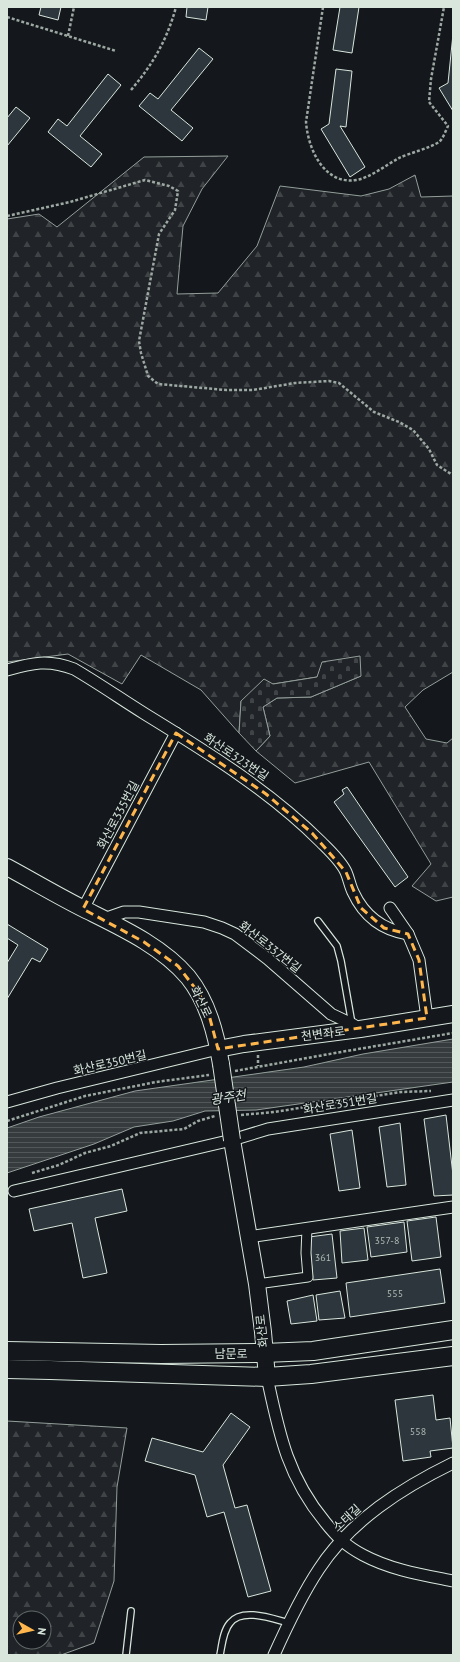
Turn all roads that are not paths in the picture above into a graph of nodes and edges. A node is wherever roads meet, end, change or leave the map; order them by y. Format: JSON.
{"nodes":[{"id":1,"x":7,"y":670,"type":"edge"},
{"id":2,"x":176,"y":733,"type":"junction"},
{"id":3,"x":7,"y":867,"type":"edge"},
{"id":4,"x":390,"y":908,"type":"dead end"},
{"id":5,"x":83,"y":909,"type":"junction"},
{"id":6,"x":104,"y":919,"type":"junction"},
{"id":7,"x":318,"y":921,"type":"dead end"},
{"id":8,"x":408,"y":934,"type":"junction"},
{"id":9,"x":453,"y":1014,"type":"edge"},
{"id":10,"x":427,"y":1018,"type":"junction"},
{"id":11,"x":356,"y":1027,"type":"junction"},
{"id":12,"x":220,"y":1057,"type":"junction"},
{"id":13,"x":453,"y":1100,"type":"edge"},
{"id":14,"x":7,"y":1102,"type":"edge"},
{"id":15,"x":232,"y":1140,"type":"junction"},
{"id":16,"x":14,"y":1191,"type":"dead end"},
{"id":17,"x":453,"y":1207,"type":"edge"},
{"id":18,"x":307,"y":1228,"type":"junction"},
{"id":19,"x":248,"y":1237,"type":"junction"},
{"id":20,"x":257,"y":1284,"type":"junction"},
{"id":21,"x":453,"y":1330,"type":"edge"},
{"id":22,"x":7,"y":1351,"type":"edge"},
{"id":23,"x":264,"y":1353,"type":"junction"},
{"id":24,"x":453,"y":1356,"type":"edge"},
{"id":25,"x":7,"y":1369,"type":"edge"},
{"id":26,"x":267,"y":1377,"type":"junction"},
{"id":27,"x":453,"y":1463,"type":"edge"},
{"id":28,"x":340,"y":1541,"type":"junction"},
{"id":29,"x":453,"y":1581,"type":"edge"},
{"id":30,"x":131,"y":1611,"type":"dead end"},
{"id":31,"x":289,"y":1623,"type":"junction"},
{"id":32,"x":126,"y":1655,"type":"edge"},
{"id":33,"x":220,"y":1655,"type":"edge"},
{"id":34,"x":274,"y":1655,"type":"edge"}],
"edges":[{"from":1,"to":2,"type":"street","name":"화산로323번길"},
{"from":2,"to":5,"type":"street","name":"화산로335번길"},
{"from":2,"to":8,"type":"street","name":"화산로323번길"},
{"from":3,"to":5,"type":"main road","name":"화산로"},
{"from":4,"to":8,"type":"street"},
{"from":5,"to":6,"type":"main road","name":"화산로"},
{"from":6,"to":11,"type":"street","name":"화산로337번길"},
{"from":6,"to":12,"type":"main road","name":"화산로"},
{"from":7,"to":11,"type":"lane","name":"천변좌로"},
{"from":8,"to":10,"type":"street"},
{"from":9,"to":10,"type":"main road","name":"천변좌로"},
{"from":10,"to":11,"type":"main road","name":"천변좌로"},
{"from":11,"to":12,"type":"main road","name":"천변좌로"},
{"from":12,"to":14,"type":"street","name":"화산로350번길"},
{"from":12,"to":15,"type":"main road","name":"화산로","bridge":true},
{"from":13,"to":15,"type":"street","name":"화산로351번길"},
{"from":15,"to":16,"type":"street","name":"화산로351번길"},
{"from":15,"to":19,"type":"main road","name":"화산로"},
{"from":17,"to":18,"type":"street"},
{"from":18,"to":19,"type":"street"},
{"from":18,"to":20,"type":"street"},
{"from":19,"to":20,"type":"main road","name":"화산로"},
{"from":20,"to":23,"type":"main road","name":"화산로"},
{"from":21,"to":23,"type":"main road","name":"남문로"},
{"from":22,"to":23,"type":"main road","name":"남문로"},
{"from":23,"to":26,"type":"main road","name":"화산로"},
{"from":24,"to":26,"type":"main road","name":"남문로"},
{"from":25,"to":26,"type":"main road","name":"남문로"},
{"from":26,"to":28,"type":"street"},
{"from":27,"to":28,"type":"street","name":"소태길"},
{"from":28,"to":29,"type":"street"},
{"from":28,"to":31,"type":"street","name":"소태길"},
{"from":30,"to":32,"type":"lane"},
{"from":31,"to":33,"type":"lane"},
{"from":31,"to":34,"type":"street","name":"소태길"}]}
